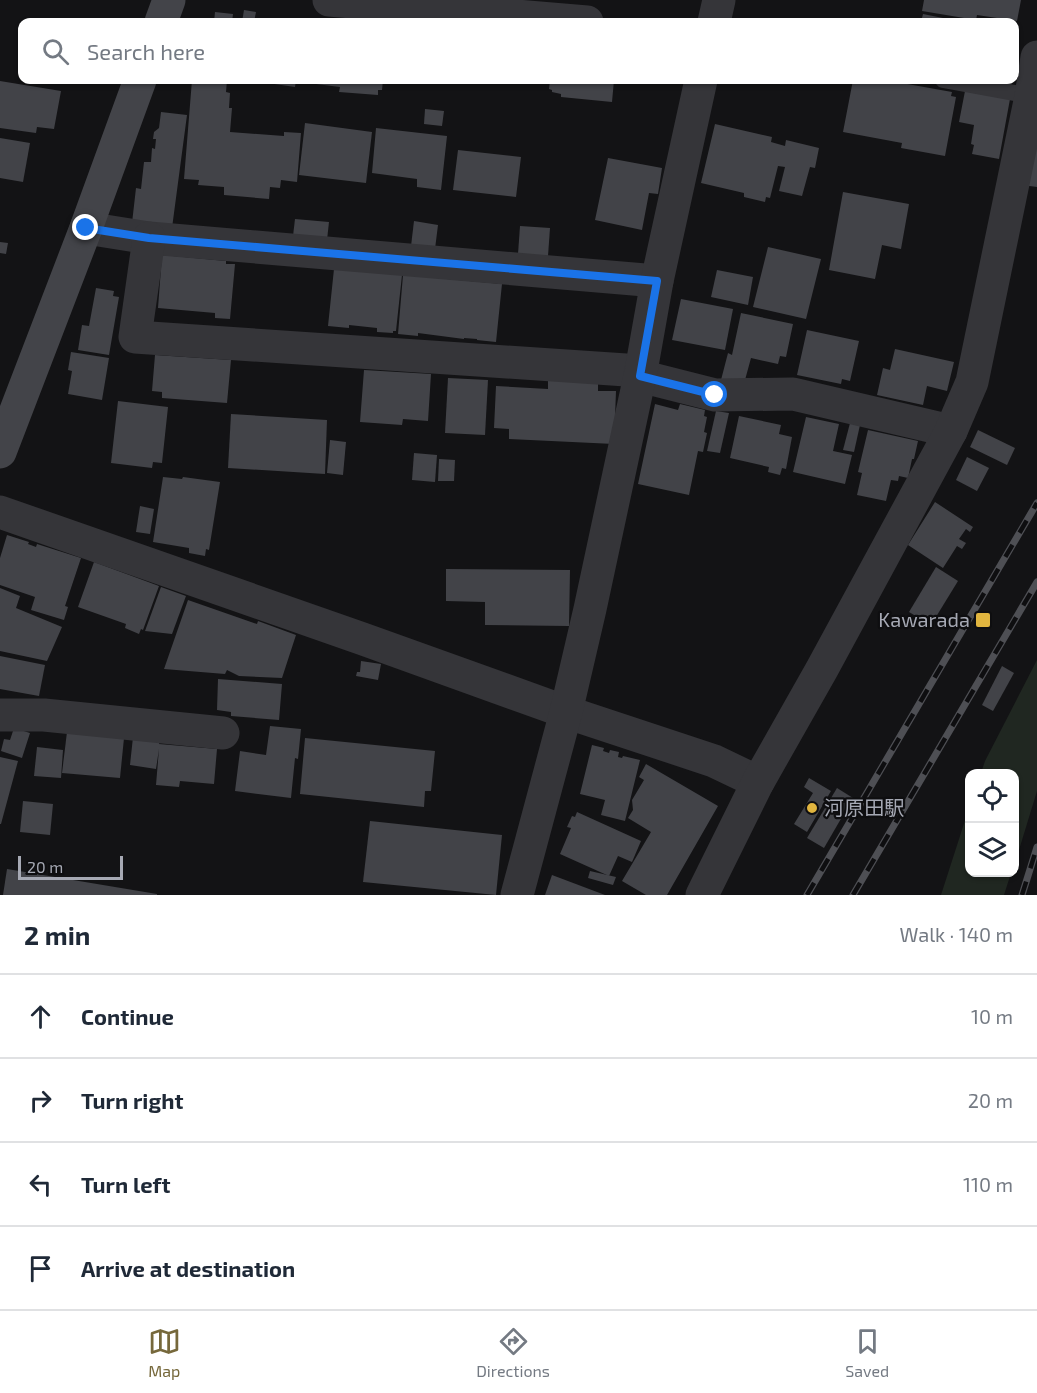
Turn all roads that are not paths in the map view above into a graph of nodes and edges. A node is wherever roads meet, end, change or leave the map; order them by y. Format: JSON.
{"nodes":[{"id":1,"x":169,"y":0,"type":"edge"},
{"id":2,"x":329,"y":0,"type":"edge"},
{"id":3,"x":719,"y":0,"type":"edge"},
{"id":4,"x":376,"y":2,"type":"edge"},
{"id":5,"x":162,"y":18,"type":"edge"},
{"id":6,"x":545,"y":18,"type":"edge"},
{"id":7,"x":715,"y":18,"type":"edge"},
{"id":8,"x":1037,"y":57,"type":"edge"},
{"id":9,"x":139,"y":84,"type":"edge"},
{"id":10,"x":700,"y":84,"type":"edge"},
{"id":11,"x":965,"y":84,"type":"edge"},
{"id":12,"x":1031,"y":96,"type":"junction"},
{"id":13,"x":86,"y":228,"type":"junction"},
{"id":14,"x":149,"y":238,"type":"junction"},
{"id":15,"x":657,"y":281,"type":"junction"},
{"id":16,"x":640,"y":373,"type":"junction"},
{"id":17,"x":951,"y":431,"type":"junction"},
{"id":18,"x":0,"y":452,"type":"edge"},
{"id":19,"x":0,"y":512,"type":"edge"},
{"id":20,"x":566,"y":712,"type":"junction"},
{"id":21,"x":0,"y":715,"type":"edge"},
{"id":22,"x":223,"y":733,"type":"dead end"},
{"id":23,"x":758,"y":782,"type":"junction"},
{"id":24,"x":517,"y":895,"type":"edge"},
{"id":25,"x":702,"y":895,"type":"edge"}],
"edges":[{"from":1,"to":5,"type":"main road"},
{"from":2,"to":4,"type":"street"},
{"from":3,"to":7,"type":"street"},
{"from":4,"to":6,"type":"street"},
{"from":8,"to":12,"type":"street"},
{"from":9,"to":13,"type":"main road"},
{"from":10,"to":15,"type":"street"},
{"from":11,"to":12,"type":"lane"},
{"from":12,"to":17,"type":"street"},
{"from":13,"to":14,"type":"street"},
{"from":13,"to":18,"type":"main road"},
{"from":14,"to":15,"type":"street"},
{"from":14,"to":16,"type":"street"},
{"from":15,"to":16,"type":"street"},
{"from":16,"to":17,"type":"street"},
{"from":16,"to":20,"type":"street"},
{"from":17,"to":23,"type":"street"},
{"from":19,"to":20,"type":"street"},
{"from":20,"to":23,"type":"street"},
{"from":20,"to":24,"type":"street"},
{"from":21,"to":22,"type":"street"},
{"from":23,"to":25,"type":"street"}]}
